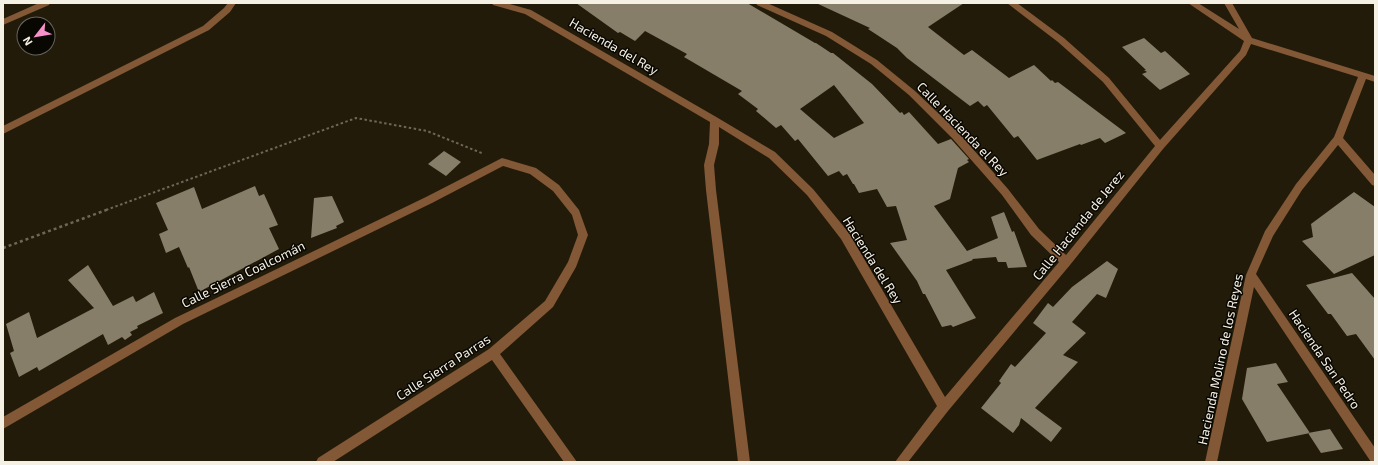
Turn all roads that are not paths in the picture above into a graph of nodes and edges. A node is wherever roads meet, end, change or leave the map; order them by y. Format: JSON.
{"nodes":[{"id":1,"x":46,"y":3,"type":"edge"},
{"id":2,"x":232,"y":3,"type":"edge"},
{"id":3,"x":496,"y":3,"type":"edge"},
{"id":4,"x":760,"y":3,"type":"edge"},
{"id":5,"x":1011,"y":3,"type":"edge"},
{"id":6,"x":1192,"y":3,"type":"edge"},
{"id":7,"x":1228,"y":3,"type":"edge"},
{"id":8,"x":3,"y":22,"type":"edge"},
{"id":9,"x":1249,"y":40,"type":"junction"},
{"id":10,"x":1363,"y":75,"type":"junction"},
{"id":11,"x":1375,"y":79,"type":"edge"},
{"id":12,"x":715,"y":120,"type":"junction"},
{"id":13,"x":3,"y":130,"type":"edge"},
{"id":14,"x":1338,"y":139,"type":"junction"},
{"id":15,"x":1160,"y":146,"type":"junction"},
{"id":16,"x":1375,"y":182,"type":"edge"},
{"id":17,"x":583,"y":235,"type":"joint"},
{"id":18,"x":1066,"y":262,"type":"junction"},
{"id":19,"x":1251,"y":276,"type":"junction"},
{"id":20,"x":493,"y":353,"type":"junction"},
{"id":21,"x":944,"y":407,"type":"junction"},
{"id":22,"x":3,"y":423,"type":"edge"},
{"id":23,"x":1375,"y":458,"type":"edge"},
{"id":24,"x":322,"y":462,"type":"edge"},
{"id":25,"x":571,"y":462,"type":"edge"},
{"id":26,"x":744,"y":462,"type":"edge"},
{"id":27,"x":901,"y":462,"type":"edge"},
{"id":28,"x":1211,"y":462,"type":"edge"}],
"edges":[{"from":1,"to":8,"type":"street"},
{"from":2,"to":13,"type":"street"},
{"from":3,"to":12,"type":"street","name":"Hacienda del Rey"},
{"from":4,"to":18,"type":"street","name":"Calle Hacienda el Rey"},
{"from":5,"to":15,"type":"street"},
{"from":6,"to":9,"type":"street"},
{"from":7,"to":9,"type":"street"},
{"from":9,"to":10,"type":"street"},
{"from":9,"to":15,"type":"street","name":"Calle Hacienda de Jerez"},
{"from":10,"to":11,"type":"street"},
{"from":10,"to":14,"type":"street","name":"Hacienda Molino de los Reyes"},
{"from":12,"to":21,"type":"street","name":"Hacienda del Rey"},
{"from":12,"to":26,"type":"street"},
{"from":14,"to":16,"type":"street"},
{"from":14,"to":19,"type":"street","name":"Hacienda Molino de los Reyes"},
{"from":15,"to":18,"type":"street","name":"Calle Hacienda de Jerez"},
{"from":17,"to":20,"type":"street","name":"Calle Sierra Parras"},
{"from":17,"to":22,"type":"street","name":"Calle Sierra Coalcomán"},
{"from":18,"to":21,"type":"street","name":"Calle Hacienda de Jerez"},
{"from":19,"to":23,"type":"street","name":"Hacienda San Pedro"},
{"from":19,"to":28,"type":"street","name":"Hacienda Molino de los Reyes"},
{"from":20,"to":24,"type":"street","name":"Calle Sierra Parras"},
{"from":20,"to":25,"type":"street"},
{"from":21,"to":27,"type":"street","name":"Calle Hacienda de Jerez"}]}
